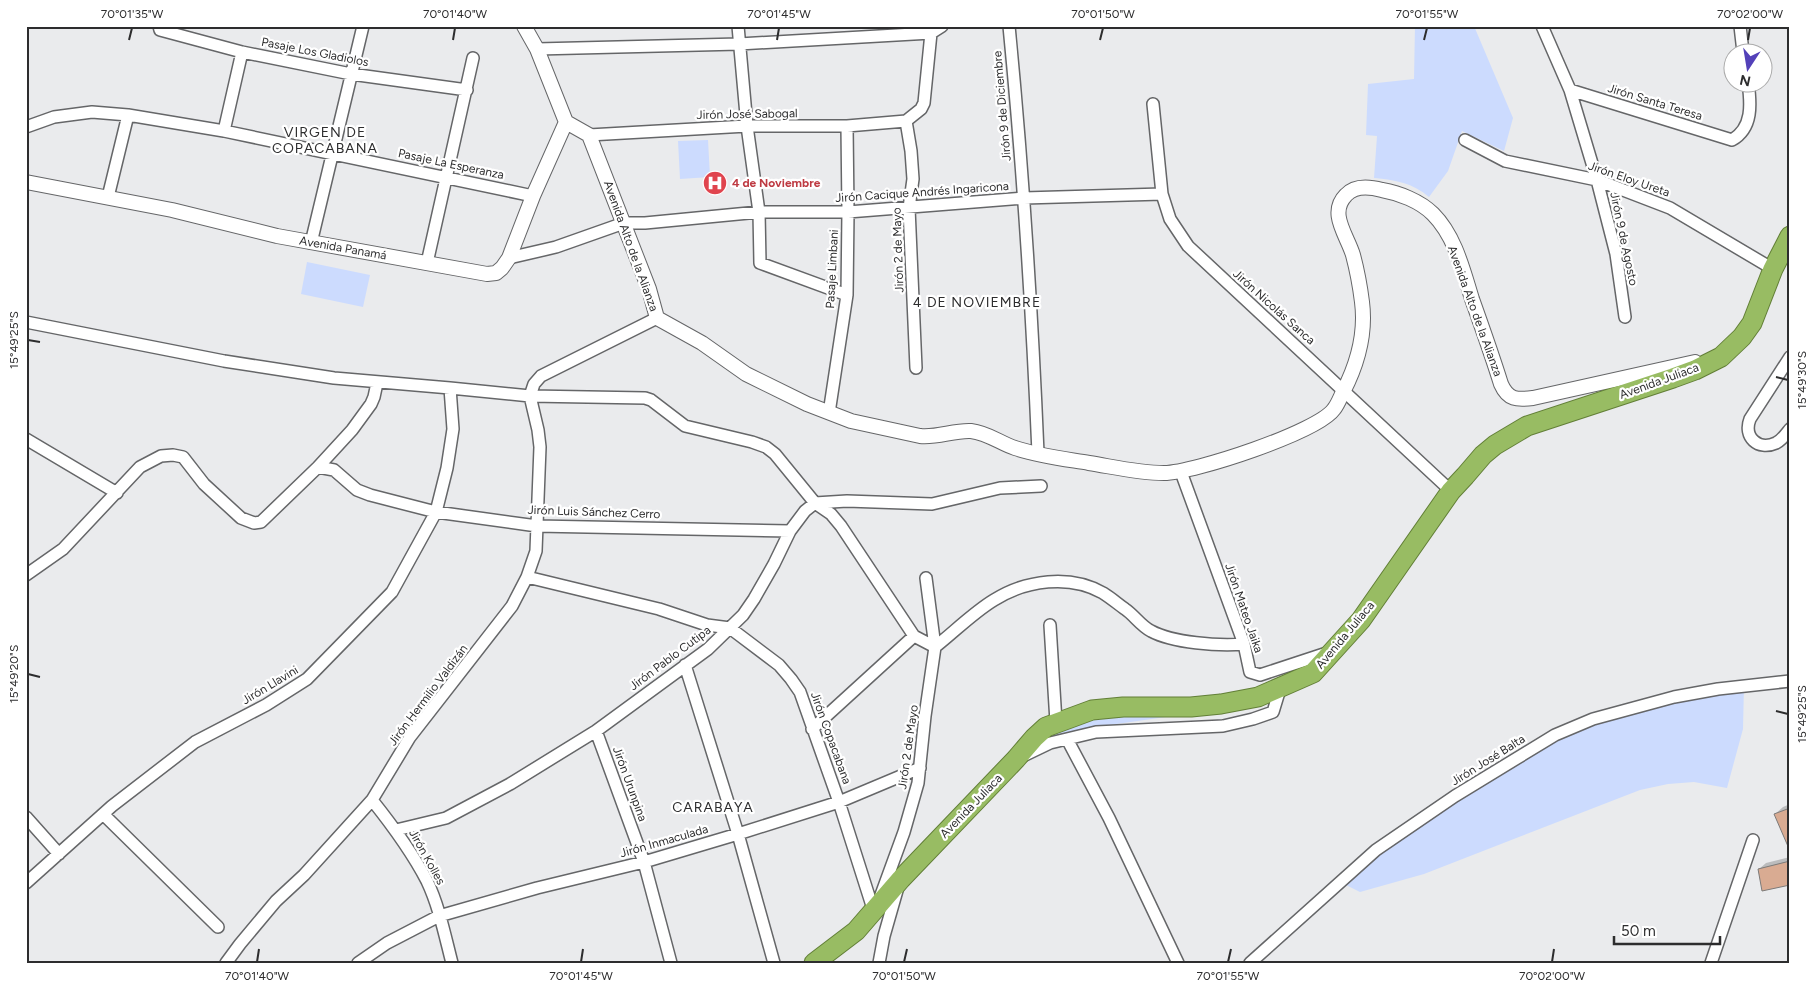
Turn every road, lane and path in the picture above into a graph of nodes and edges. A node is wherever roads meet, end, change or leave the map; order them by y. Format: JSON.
{"nodes":[{"id":1,"x":363,"y":26,"type":"edge"},
{"id":2,"x":524,"y":26,"type":"edge"},
{"id":3,"x":738,"y":26,"type":"edge"},
{"id":4,"x":942,"y":26,"type":"edge"},
{"id":5,"x":1009,"y":26,"type":"edge"},
{"id":6,"x":1542,"y":26,"type":"edge"},
{"id":7,"x":1740,"y":26,"type":"edge"},
{"id":8,"x":160,"y":28,"type":"edge"},
{"id":9,"x":931,"y":33,"type":"junction"},
{"id":10,"x":1742,"y":42,"type":"edge"},
{"id":11,"x":739,"y":44,"type":"junction"},
{"id":12,"x":537,"y":49,"type":"junction"},
{"id":13,"x":242,"y":52,"type":"junction"},
{"id":14,"x":473,"y":58,"type":"dead end"},
{"id":15,"x":351,"y":74,"type":"junction"},
{"id":16,"x":466,"y":90,"type":"junction"},
{"id":17,"x":1570,"y":90,"type":"junction"},
{"id":18,"x":1749,"y":92,"type":"edge"},
{"id":19,"x":1152,"y":104,"type":"dead end"},
{"id":20,"x":128,"y":115,"type":"junction"},
{"id":21,"x":906,"y":121,"type":"junction"},
{"id":22,"x":566,"y":122,"type":"junction"},
{"id":23,"x":26,"y":126,"type":"edge"},
{"id":24,"x":747,"y":126,"type":"junction"},
{"id":25,"x":847,"y":126,"type":"junction"},
{"id":26,"x":224,"y":131,"type":"junction"},
{"id":27,"x":589,"y":135,"type":"junction"},
{"id":28,"x":1465,"y":140,"type":"dead end"},
{"id":29,"x":334,"y":154,"type":"junction"},
{"id":30,"x":446,"y":177,"type":"junction"},
{"id":31,"x":1597,"y":180,"type":"junction"},
{"id":32,"x":26,"y":182,"type":"edge"},
{"id":33,"x":1162,"y":194,"type":"junction"},
{"id":34,"x":533,"y":196,"type":"junction"},
{"id":35,"x":108,"y":197,"type":"junction"},
{"id":36,"x":1024,"y":198,"type":"junction"},
{"id":37,"x":909,"y":208,"type":"junction"},
{"id":38,"x":759,"y":212,"type":"junction"},
{"id":39,"x":848,"y":212,"type":"junction"},
{"id":40,"x":624,"y":223,"type":"junction"},
{"id":41,"x":1790,"y":236,"type":"edge"},
{"id":42,"x":311,"y":243,"type":"junction"},
{"id":43,"x":509,"y":258,"type":"junction"},
{"id":44,"x":427,"y":263,"type":"junction"},
{"id":45,"x":1774,"y":269,"type":"junction"},
{"id":46,"x":847,"y":295,"type":"junction"},
{"id":47,"x":1625,"y":317,"type":"dead end"},
{"id":48,"x":657,"y":318,"type":"junction"},
{"id":49,"x":26,"y":322,"type":"edge"},
{"id":50,"x":1790,"y":356,"type":"edge"},
{"id":51,"x":1721,"y":357,"type":"junction"},
{"id":52,"x":916,"y":368,"type":"dead end"},
{"id":53,"x":377,"y":383,"type":"junction"},
{"id":54,"x":450,"y":388,"type":"junction"},
{"id":55,"x":1344,"y":390,"type":"junction"},
{"id":56,"x":530,"y":396,"type":"junction"},
{"id":57,"x":828,"y":413,"type":"junction"},
{"id":58,"x":1790,"y":429,"type":"edge"},
{"id":59,"x":26,"y":439,"type":"edge"},
{"id":60,"x":1038,"y":453,"type":"junction"},
{"id":61,"x":318,"y":466,"type":"junction"},
{"id":62,"x":1180,"y":472,"type":"junction"},
{"id":63,"x":1041,"y":486,"type":"dead end"},
{"id":64,"x":1451,"y":491,"type":"junction"},
{"id":65,"x":116,"y":493,"type":"junction"},
{"id":66,"x":815,"y":503,"type":"junction"},
{"id":67,"x":436,"y":512,"type":"junction"},
{"id":68,"x":537,"y":526,"type":"junction"},
{"id":69,"x":790,"y":531,"type":"junction"},
{"id":70,"x":26,"y":575,"type":"edge"},
{"id":71,"x":527,"y":576,"type":"junction"},
{"id":72,"x":926,"y":578,"type":"dead end"},
{"id":73,"x":1050,"y":625,"type":"dead end"},
{"id":74,"x":730,"y":628,"type":"junction"},
{"id":75,"x":914,"y":636,"type":"junction"},
{"id":76,"x":1244,"y":644,"type":"junction"},
{"id":77,"x":935,"y":647,"type":"junction"},
{"id":78,"x":1334,"y":651,"type":"junction"},
{"id":79,"x":685,"y":666,"type":"junction"},
{"id":80,"x":1790,"y":681,"type":"edge"},
{"id":81,"x":1280,"y":689,"type":"junction"},
{"id":82,"x":1056,"y":722,"type":"junction"},
{"id":83,"x":812,"y":729,"type":"junction"},
{"id":84,"x":596,"y":731,"type":"junction"},
{"id":85,"x":1067,"y":739,"type":"junction"},
{"id":86,"x":1016,"y":759,"type":"junction"},
{"id":87,"x":920,"y":768,"type":"junction"},
{"id":88,"x":372,"y":800,"type":"junction"},
{"id":89,"x":839,"y":802,"type":"junction"},
{"id":90,"x":103,"y":814,"type":"junction"},
{"id":91,"x":26,"y":817,"type":"edge"},
{"id":92,"x":396,"y":830,"type":"junction"},
{"id":93,"x":738,"y":834,"type":"junction"},
{"id":94,"x":1753,"y":840,"type":"dead end"},
{"id":95,"x":59,"y":854,"type":"junction"},
{"id":96,"x":644,"y":862,"type":"junction"},
{"id":97,"x":901,"y":879,"type":"junction"},
{"id":98,"x":26,"y":883,"type":"edge"},
{"id":99,"x":874,"y":912,"type":"junction"},
{"id":100,"x":439,"y":916,"type":"junction"},
{"id":101,"x":218,"y":927,"type":"dead end"},
{"id":102,"x":226,"y":963,"type":"edge"},
{"id":103,"x":358,"y":963,"type":"edge"},
{"id":104,"x":452,"y":963,"type":"edge"},
{"id":105,"x":671,"y":963,"type":"edge"},
{"id":106,"x":774,"y":963,"type":"edge"},
{"id":107,"x":814,"y":963,"type":"edge"},
{"id":108,"x":879,"y":963,"type":"edge"},
{"id":109,"x":1178,"y":963,"type":"edge"},
{"id":110,"x":1250,"y":963,"type":"edge"},
{"id":111,"x":1711,"y":963,"type":"edge"}],
"edges":[{"from":1,"to":15,"type":"street"},
{"from":2,"to":12,"type":"street"},
{"from":3,"to":11,"type":"street"},
{"from":4,"to":9,"type":"street"},
{"from":5,"to":36,"type":"street","name":"Jirón 9 de Diciembre"},
{"from":6,"to":17,"type":"street","name":"Jirón 9 de Agosto"},
{"from":7,"to":10,"type":"street"},
{"from":8,"to":13,"type":"street","name":"Pasaje Los Gladiolos"},
{"from":9,"to":11,"type":"street"},
{"from":9,"to":21,"type":"street"},
{"from":11,"to":12,"type":"street"},
{"from":11,"to":24,"type":"street"},
{"from":12,"to":22,"type":"street"},
{"from":13,"to":15,"type":"street","name":"Pasaje Los Gladiolos"},
{"from":13,"to":26,"type":"street"},
{"from":14,"to":16,"type":"street"},
{"from":15,"to":16,"type":"street","name":"Pasaje Los Gladiolos"},
{"from":15,"to":29,"type":"street"},
{"from":16,"to":30,"type":"street"},
{"from":17,"to":18,"type":"street","name":"Jirón Santa Teresa"},
{"from":17,"to":31,"type":"street","name":"Jirón 9 de Agosto"},
{"from":19,"to":33,"type":"street","name":"Jirón Nicolás Sanca"},
{"from":20,"to":23,"type":"street","name":"Pasaje La Esperanza"},
{"from":20,"to":26,"type":"street","name":"Pasaje La Esperanza"},
{"from":20,"to":35,"type":"street"},
{"from":21,"to":25,"type":"street","name":"Jirón José Sabogal"},
{"from":21,"to":37,"type":"street","name":"Jirón 2 de Mayo"},
{"from":22,"to":27,"type":"street"},
{"from":22,"to":34,"type":"street","name":"Avenida Panamá"},
{"from":24,"to":25,"type":"street","name":"Jirón José Sabogal"},
{"from":24,"to":27,"type":"street","name":"Jirón José Sabogal"},
{"from":24,"to":38,"type":"street"},
{"from":25,"to":39,"type":"street","name":"Pasaje Limbani"},
{"from":26,"to":29,"type":"street","name":"Pasaje La Esperanza"},
{"from":27,"to":40,"type":"street","name":"Avenida Alto de la Alianza"},
{"from":28,"to":31,"type":"street","name":"Jirón Eloy Ureta"},
{"from":29,"to":30,"type":"street","name":"Pasaje La Esperanza"},
{"from":29,"to":42,"type":"street"},
{"from":30,"to":34,"type":"street","name":"Pasaje La Esperanza"},
{"from":30,"to":44,"type":"street"},
{"from":31,"to":45,"type":"street","name":"Jirón Eloy Ureta"},
{"from":31,"to":47,"type":"street","name":"Jirón 9 de Agosto"},
{"from":32,"to":35,"type":"street","name":"Avenida Panamá"},
{"from":33,"to":36,"type":"street","name":"Jirón Cacique Andrés Ingaricona"},
{"from":33,"to":55,"type":"street","name":"Jirón Nicolás Sanca"},
{"from":34,"to":43,"type":"street","name":"Avenida Panamá"},
{"from":35,"to":42,"type":"street","name":"Avenida Panamá"},
{"from":36,"to":37,"type":"street","name":"Jirón Cacique Andrés Ingaricona"},
{"from":36,"to":60,"type":"street","name":"Jirón 9 de Diciembre"},
{"from":37,"to":39,"type":"street","name":"Jirón Cacique Andrés Ingaricona"},
{"from":37,"to":52,"type":"street","name":"Jirón 2 de Mayo"},
{"from":38,"to":39,"type":"street","name":"Jirón Cacique Andrés Ingaricona"},
{"from":38,"to":40,"type":"street","name":"Jirón Cacique Andrés Ingaricona"},
{"from":38,"to":46,"type":"street"},
{"from":39,"to":46,"type":"street","name":"Pasaje Limbani"},
{"from":40,"to":43,"type":"street","name":"Jirón Cacique Andrés Ingaricona"},
{"from":40,"to":48,"type":"street","name":"Avenida Alto de la Alianza"},
{"from":41,"to":45,"type":"highway","name":"Avenida Juliaca"},
{"from":42,"to":44,"type":"street","name":"Avenida Panamá"},
{"from":43,"to":44,"type":"street","name":"Avenida Panamá"},
{"from":45,"to":51,"type":"highway","name":"Avenida Juliaca"},
{"from":46,"to":57,"type":"street","name":"Pasaje Limbani"},
{"from":48,"to":56,"type":"street"},
{"from":48,"to":57,"type":"street","name":"Avenida Alto de la Alianza"},
{"from":49,"to":53,"type":"street"},
{"from":50,"to":58,"type":"street"},
{"from":51,"to":55,"type":"street","name":"Avenida Alto de la Alianza"},
{"from":51,"to":64,"type":"highway","name":"Avenida Juliaca"},
{"from":53,"to":54,"type":"street"},
{"from":53,"to":61,"type":"street"},
{"from":54,"to":56,"type":"street"},
{"from":54,"to":67,"type":"street","name":"Jirón Llavini"},
{"from":55,"to":62,"type":"street","name":"Avenida Alto de la Alianza"},
{"from":55,"to":64,"type":"street","name":"Jirón Nicolás Sanca"},
{"from":56,"to":66,"type":"street"},
{"from":56,"to":68,"type":"street","name":"Jirón Hermilio Valdizán"},
{"from":57,"to":60,"type":"street","name":"Avenida Alto de la Alianza"},
{"from":59,"to":65,"type":"street"},
{"from":60,"to":62,"type":"street","name":"Avenida Alto de la Alianza"},
{"from":61,"to":65,"type":"street"},
{"from":61,"to":67,"type":"street","name":"Jirón Luis Sánchez Cerro"},
{"from":62,"to":76,"type":"street","name":"Jirón Mateo Jaika"},
{"from":63,"to":66,"type":"street"},
{"from":64,"to":78,"type":"highway","name":"Avenida Juliaca"},
{"from":65,"to":70,"type":"street"},
{"from":66,"to":69,"type":"street","name":"Jirón Pablo Cutipa"},
{"from":66,"to":75,"type":"street"},
{"from":67,"to":68,"type":"street","name":"Jirón Luis Sánchez Cerro"},
{"from":67,"to":90,"type":"street","name":"Jirón Llavini"},
{"from":68,"to":69,"type":"street","name":"Jirón Luis Sánchez Cerro"},
{"from":68,"to":71,"type":"street","name":"Jirón Hermilio Valdizán"},
{"from":69,"to":74,"type":"street","name":"Jirón Pablo Cutipa"},
{"from":71,"to":74,"type":"street","name":"Jirón Copacabana"},
{"from":71,"to":88,"type":"street","name":"Jirón Hermilio Valdizán"},
{"from":72,"to":77,"type":"street","name":"Jirón 2 de Mayo"},
{"from":73,"to":82,"type":"street"},
{"from":74,"to":79,"type":"street","name":"Jirón Pablo Cutipa"},
{"from":74,"to":83,"type":"street","name":"Jirón Copacabana"},
{"from":75,"to":77,"type":"street"},
{"from":75,"to":83,"type":"street"},
{"from":76,"to":77,"type":"street"},
{"from":76,"to":78,"type":"street","name":"Jirón Mateo Jaika"},
{"from":77,"to":87,"type":"street","name":"Jirón 2 de Mayo"},
{"from":78,"to":81,"type":"highway","name":"Avenida Juliaca"},
{"from":79,"to":84,"type":"street","name":"Jirón Pablo Cutipa"},
{"from":79,"to":93,"type":"street"},
{"from":80,"to":110,"type":"street","name":"Jirón José Balta"},
{"from":81,"to":82,"type":"highway","name":"Avenida Juliaca"},
{"from":81,"to":85,"type":"street"},
{"from":82,"to":86,"type":"highway","name":"Avenida Juliaca"},
{"from":83,"to":89,"type":"street","name":"Jirón Copacabana"},
{"from":84,"to":92,"type":"street","name":"Jirón Pablo Cutipa"},
{"from":84,"to":96,"type":"street","name":"Jirón Urunpina"},
{"from":85,"to":86,"type":"street"},
{"from":85,"to":109,"type":"street"},
{"from":86,"to":97,"type":"highway","name":"Avenida Juliaca"},
{"from":87,"to":89,"type":"street","name":"Jirón Inmaculada"},
{"from":87,"to":99,"type":"street","name":"Jirón 2 de Mayo"},
{"from":88,"to":92,"type":"street","name":"Jirón Kolles"},
{"from":88,"to":102,"type":"street","name":"Jirón Hermilio Valdizán"},
{"from":89,"to":93,"type":"street","name":"Jirón Inmaculada"},
{"from":89,"to":99,"type":"street","name":"Jirón Copacabana"},
{"from":90,"to":95,"type":"street","name":"Jirón Llavini"},
{"from":90,"to":101,"type":"street"},
{"from":91,"to":95,"type":"street"},
{"from":92,"to":100,"type":"street","name":"Jirón Kolles"},
{"from":93,"to":96,"type":"street","name":"Jirón Inmaculada"},
{"from":93,"to":106,"type":"street"},
{"from":94,"to":111,"type":"street"},
{"from":95,"to":98,"type":"street","name":"Jirón Llavini"},
{"from":96,"to":100,"type":"street","name":"Jirón Inmaculada"},
{"from":96,"to":105,"type":"street","name":"Jirón Urunpina"},
{"from":97,"to":99,"type":"highway","name":"Avenida Juliaca"},
{"from":97,"to":108,"type":"street"},
{"from":99,"to":107,"type":"highway","name":"Avenida Juliaca"},
{"from":100,"to":103,"type":"street","name":"Jirón Inmaculada"},
{"from":100,"to":104,"type":"street","name":"Jirón Kolles"}]}
